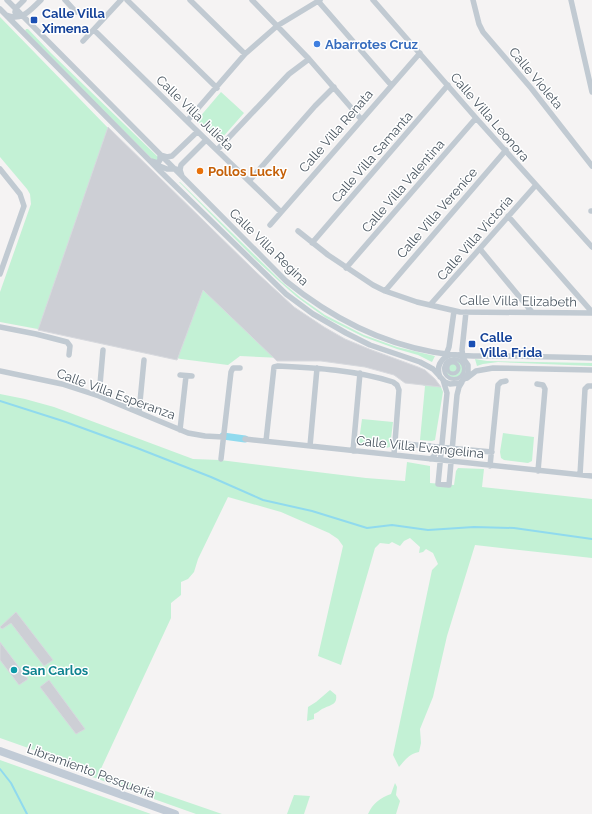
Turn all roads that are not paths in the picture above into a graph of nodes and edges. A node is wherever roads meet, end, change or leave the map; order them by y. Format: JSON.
{"nodes":[{"id":1,"x":7,"y":0,"type":"edge"},
{"id":2,"x":41,"y":0,"type":"edge"},
{"id":3,"x":65,"y":0,"type":"edge"},
{"id":4,"x":121,"y":0,"type":"edge"},
{"id":5,"x":127,"y":0,"type":"edge"},
{"id":6,"x":190,"y":0,"type":"edge"},
{"id":7,"x":252,"y":0,"type":"edge"},
{"id":8,"x":373,"y":0,"type":"edge"},
{"id":9,"x":473,"y":0,"type":"edge"},
{"id":10,"x":571,"y":0,"type":"edge"},
{"id":11,"x":319,"y":1,"type":"edge"},
{"id":12,"x":18,"y":5,"type":"edge"},
{"id":13,"x":0,"y":9,"type":"edge"},
{"id":14,"x":76,"y":12,"type":"dead end"},
{"id":15,"x":5,"y":14,"type":"junction"},
{"id":16,"x":26,"y":15,"type":"junction"},
{"id":17,"x":15,"y":17,"type":"junction"},
{"id":18,"x":277,"y":26,"type":"junction"},
{"id":19,"x":17,"y":27,"type":"junction"},
{"id":20,"x":94,"y":30,"type":"junction"},
{"id":21,"x":83,"y":40,"type":"dead end"},
{"id":22,"x":420,"y":53,"type":"junction"},
{"id":23,"x":245,"y":54,"type":"junction"},
{"id":24,"x":309,"y":59,"type":"junction"},
{"id":25,"x":391,"y":85,"type":"junction"},
{"id":26,"x":448,"y":85,"type":"junction"},
{"id":27,"x":334,"y":87,"type":"junction"},
{"id":28,"x":217,"y":88,"type":"junction"},
{"id":29,"x":592,"y":92,"type":"edge"},
{"id":30,"x":476,"y":118,"type":"junction"},
{"id":31,"x":362,"y":119,"type":"junction"},
{"id":32,"x":187,"y":121,"type":"junction"},
{"id":33,"x":197,"y":132,"type":"junction"},
{"id":34,"x":206,"y":140,"type":"junction"},
{"id":35,"x":217,"y":150,"type":"junction"},
{"id":36,"x":506,"y":150,"type":"junction"},
{"id":37,"x":160,"y":155,"type":"junction"},
{"id":38,"x":172,"y":156,"type":"junction"},
{"id":39,"x":150,"y":161,"type":"junction"},
{"id":40,"x":168,"y":163,"type":"junction"},
{"id":41,"x":181,"y":165,"type":"junction"},
{"id":42,"x":592,"y":166,"type":"edge"},
{"id":43,"x":0,"y":169,"type":"edge"},
{"id":44,"x":167,"y":169,"type":"junction"},
{"id":45,"x":174,"y":169,"type":"junction"},
{"id":46,"x":183,"y":178,"type":"junction"},
{"id":47,"x":249,"y":181,"type":"junction"},
{"id":48,"x":536,"y":185,"type":"junction"},
{"id":49,"x":175,"y":186,"type":"junction"},
{"id":50,"x":281,"y":212,"type":"junction"},
{"id":51,"x":508,"y":216,"type":"junction"},
{"id":52,"x":270,"y":225,"type":"dead end"},
{"id":53,"x":298,"y":231,"type":"dead end"},
{"id":54,"x":312,"y":243,"type":"junction"},
{"id":55,"x":592,"y":247,"type":"edge"},
{"id":56,"x":480,"y":249,"type":"junction"},
{"id":57,"x":346,"y":268,"type":"junction"},
{"id":58,"x":0,"y":274,"type":"edge"},
{"id":59,"x":385,"y":291,"type":"junction"},
{"id":60,"x":430,"y":305,"type":"junction"},
{"id":61,"x":454,"y":311,"type":"junction"},
{"id":62,"x":466,"y":312,"type":"junction"},
{"id":63,"x":532,"y":312,"type":"junction"},
{"id":64,"x":592,"y":312,"type":"edge"},
{"id":65,"x":0,"y":327,"type":"edge"},
{"id":66,"x":103,"y":350,"type":"dead end"},
{"id":67,"x":69,"y":354,"type":"dead end"},
{"id":68,"x":447,"y":354,"type":"junction"},
{"id":69,"x":464,"y":358,"type":"junction"},
{"id":70,"x":592,"y":358,"type":"edge"},
{"id":71,"x":144,"y":360,"type":"dead end"},
{"id":72,"x":240,"y":368,"type":"dead end"},
{"id":73,"x":317,"y":368,"type":"junction"},
{"id":74,"x":451,"y":368,"type":"junction"},
{"id":75,"x":592,"y":370,"type":"edge"},
{"id":76,"x":0,"y":371,"type":"edge"},
{"id":77,"x":360,"y":373,"type":"junction"},
{"id":78,"x":186,"y":376,"type":"dead end"},
{"id":79,"x":462,"y":379,"type":"junction"},
{"id":80,"x":506,"y":381,"type":"dead end"},
{"id":81,"x":537,"y":384,"type":"dead end"},
{"id":82,"x":592,"y":386,"type":"edge"},
{"id":83,"x":99,"y":396,"type":"junction"},
{"id":84,"x":139,"y":412,"type":"junction"},
{"id":85,"x":180,"y":430,"type":"junction"},
{"id":86,"x":223,"y":438,"type":"junction"},
{"id":87,"x":245,"y":439,"type":"dead end"},
{"id":88,"x":266,"y":441,"type":"junction"},
{"id":89,"x":394,"y":442,"type":"junction"},
{"id":90,"x":310,"y":446,"type":"junction"},
{"id":91,"x":430,"y":446,"type":"junction"},
{"id":92,"x":353,"y":451,"type":"junction"},
{"id":93,"x":445,"y":451,"type":"junction"},
{"id":94,"x":492,"y":452,"type":"junction"},
{"id":95,"x":394,"y":455,"type":"junction"},
{"id":96,"x":222,"y":458,"type":"dead end"},
{"id":97,"x":454,"y":463,"type":"junction"},
{"id":98,"x":490,"y":466,"type":"junction"},
{"id":99,"x":538,"y":471,"type":"junction"},
{"id":100,"x":580,"y":475,"type":"junction"},
{"id":101,"x":592,"y":476,"type":"edge"},
{"id":102,"x":0,"y":751,"type":"edge"},
{"id":103,"x":175,"y":814,"type":"edge"}],
"edges":[{"from":1,"to":12,"type":"street","name":"Calle Villa Regina"},
{"from":2,"to":16,"type":"street"},
{"from":3,"to":14,"type":"street"},
{"from":4,"to":20,"type":"street"},
{"from":5,"to":28,"type":"street"},
{"from":6,"to":23,"type":"street"},
{"from":7,"to":18,"type":"street"},
{"from":8,"to":22,"type":"street","name":"Calle Villa Leonora"},
{"from":9,"to":42,"type":"street","name":"Calle Violeta"},
{"from":10,"to":29,"type":"street"},
{"from":11,"to":18,"type":"street"},
{"from":11,"to":25,"type":"street"},
{"from":12,"to":16,"type":"street","name":"Calle Villa Regina"},
{"from":12,"to":16,"type":"street"},
{"from":12,"to":17,"type":"street"},
{"from":13,"to":15,"type":"street","name":"Calle Villa Regina"},
{"from":15,"to":17,"type":"street"},
{"from":15,"to":19,"type":"street","name":"Calle Villa Regina"},
{"from":16,"to":17,"type":"street"},
{"from":16,"to":37,"type":"street","name":"Calle Villa Regina"},
{"from":17,"to":19,"type":"street"},
{"from":18,"to":23,"type":"street"},
{"from":18,"to":24,"type":"street"},
{"from":19,"to":39,"type":"street","name":"Calle Villa Regina"},
{"from":20,"to":21,"type":"street"},
{"from":20,"to":32,"type":"street","name":"Calle Villa Julieta"},
{"from":22,"to":25,"type":"street","name":"Calle Villa Renata"},
{"from":22,"to":26,"type":"street","name":"Calle Villa Leonora"},
{"from":23,"to":28,"type":"street"},
{"from":24,"to":27,"type":"street"},
{"from":24,"to":35,"type":"street"},
{"from":25,"to":31,"type":"street","name":"Calle Villa Renata"},
{"from":26,"to":30,"type":"street","name":"Calle Villa Leonora"},
{"from":26,"to":54,"type":"street","name":"Calle Villa Samanta"},
{"from":27,"to":31,"type":"street"},
{"from":27,"to":47,"type":"street"},
{"from":28,"to":32,"type":"street"},
{"from":30,"to":36,"type":"street","name":"Calle Villa Leonora"},
{"from":30,"to":57,"type":"street","name":"Calle Villa Valentina"},
{"from":31,"to":50,"type":"street","name":"Calle Villa Renata"},
{"from":32,"to":33,"type":"street","name":"Calle Villa Julieta"},
{"from":33,"to":34,"type":"street","name":"Calle Villa Julieta"},
{"from":33,"to":38,"type":"street"},
{"from":34,"to":35,"type":"street","name":"Calle Villa Julieta"},
{"from":34,"to":41,"type":"street"},
{"from":35,"to":47,"type":"street","name":"Calle Villa Julieta"},
{"from":36,"to":48,"type":"street","name":"Calle Villa Leonora"},
{"from":36,"to":59,"type":"street","name":"Calle Villa Verenice"},
{"from":37,"to":38,"type":"street"},
{"from":37,"to":39,"type":"street"},
{"from":37,"to":40,"type":"street","name":"Calle Villa Regina"},
{"from":38,"to":40,"type":"street"},
{"from":39,"to":44,"type":"street"},
{"from":39,"to":49,"type":"street","name":"Calle Villa Regina"},
{"from":40,"to":44,"type":"street"},
{"from":40,"to":45,"type":"street","name":"Calle Villa Regina"},
{"from":41,"to":45,"type":"street"},
{"from":41,"to":46,"type":"street"},
{"from":43,"to":58,"type":"street"},
{"from":44,"to":45,"type":"street"},
{"from":44,"to":49,"type":"street"},
{"from":45,"to":46,"type":"street","name":"Calle Villa Regina"},
{"from":46,"to":49,"type":"street"},
{"from":46,"to":68,"type":"street","name":"Calle Villa Regina"},
{"from":47,"to":50,"type":"street","name":"Calle Villa Julieta"},
{"from":48,"to":51,"type":"street","name":"Calle Villa Victoria"},
{"from":48,"to":55,"type":"street","name":"Calle Villa Leonora"},
{"from":49,"to":74,"type":"street","name":"Calle Villa Regina"},
{"from":50,"to":52,"type":"street","name":"Calle Villa Renata"},
{"from":51,"to":56,"type":"street","name":"Calle Villa Victoria"},
{"from":51,"to":64,"type":"street"},
{"from":53,"to":54,"type":"street","name":"Calle Villa Elizabeth"},
{"from":54,"to":57,"type":"street","name":"Calle Villa Elizabeth"},
{"from":56,"to":60,"type":"street","name":"Calle Villa Victoria"},
{"from":56,"to":63,"type":"street"},
{"from":57,"to":59,"type":"street","name":"Calle Villa Elizabeth"},
{"from":59,"to":60,"type":"street","name":"Calle Villa Elizabeth"},
{"from":60,"to":61,"type":"street","name":"Calle Villa Elizabeth"},
{"from":61,"to":62,"type":"street","name":"Calle Villa Elizabeth"},
{"from":61,"to":68,"type":"street"},
{"from":62,"to":63,"type":"street","name":"Calle Villa Elizabeth"},
{"from":62,"to":69,"type":"street"},
{"from":63,"to":64,"type":"street","name":"Calle Villa Elizabeth"},
{"from":65,"to":67,"type":"street"},
{"from":66,"to":83,"type":"street"},
{"from":68,"to":74,"type":"street","name":"Calle Villa Regina"},
{"from":69,"to":70,"type":"street"},
{"from":69,"to":74,"type":"street"},
{"from":69,"to":79,"type":"street"},
{"from":71,"to":84,"type":"street"},
{"from":72,"to":86,"type":"street"},
{"from":73,"to":77,"type":"street"},
{"from":73,"to":88,"type":"street"},
{"from":73,"to":90,"type":"street"},
{"from":74,"to":79,"type":"street"},
{"from":74,"to":79,"type":"street"},
{"from":74,"to":79,"type":"street"},
{"from":74,"to":79,"type":"street"},
{"from":74,"to":93,"type":"street"},
{"from":75,"to":79,"type":"street"},
{"from":76,"to":83,"type":"street","name":"Calle Villa Esperanza"},
{"from":77,"to":89,"type":"street"},
{"from":77,"to":92,"type":"street"},
{"from":78,"to":85,"type":"street"},
{"from":79,"to":93,"type":"street"},
{"from":80,"to":94,"type":"street"},
{"from":81,"to":99,"type":"street"},
{"from":82,"to":100,"type":"street"},
{"from":83,"to":84,"type":"street","name":"Calle Villa Esperanza"},
{"from":84,"to":85,"type":"street","name":"Calle Villa Esperanza"},
{"from":85,"to":86,"type":"street","name":"Calle Villa Esperanza"},
{"from":86,"to":96,"type":"street"},
{"from":87,"to":88,"type":"street","name":"Calle Villa Evangelina"},
{"from":88,"to":90,"type":"street","name":"Calle Villa Evangelina"},
{"from":89,"to":91,"type":"street","name":"Calle Villa Evangelina"},
{"from":89,"to":95,"type":"street"},
{"from":90,"to":92,"type":"street","name":"Calle Villa Evangelina"},
{"from":91,"to":93,"type":"street","name":"Calle Villa Evangelina"},
{"from":91,"to":93,"type":"street"},
{"from":92,"to":95,"type":"street","name":"Calle Villa Evangelina"},
{"from":93,"to":94,"type":"street","name":"Calle Villa Evangelina"},
{"from":93,"to":95,"type":"street","name":"Calle Villa Evangelina"},
{"from":93,"to":97,"type":"street","name":"Calle Villa Evangelina"},
{"from":93,"to":97,"type":"street"},
{"from":93,"to":97,"type":"street"},
{"from":94,"to":98,"type":"street"},
{"from":97,"to":98,"type":"street","name":"Calle Villa Evangelina"},
{"from":98,"to":99,"type":"street","name":"Calle Villa Evangelina"},
{"from":99,"to":100,"type":"street","name":"Calle Villa Evangelina"},
{"from":100,"to":101,"type":"street","name":"Calle Villa Evangelina"},
{"from":102,"to":103,"type":"main road","name":"Libramiento Pesquería"}]}
